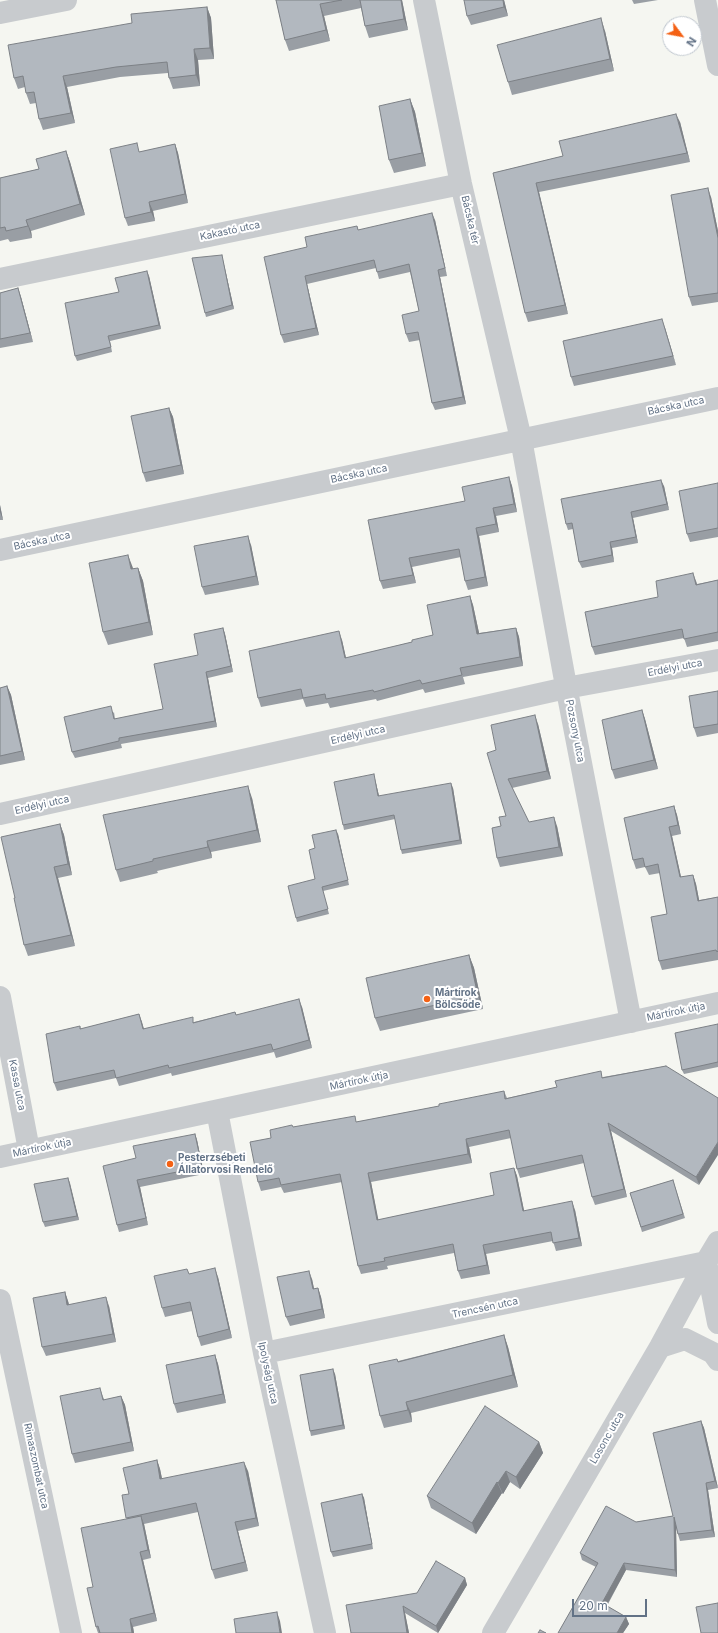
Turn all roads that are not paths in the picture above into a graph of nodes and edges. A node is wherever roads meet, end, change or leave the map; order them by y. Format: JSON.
{"nodes":[{"id":1,"x":66,"y":0,"type":"edge"},
{"id":2,"x":424,"y":0,"type":"edge"},
{"id":3,"x":705,"y":0,"type":"edge"},
{"id":4,"x":0,"y":13,"type":"edge"},
{"id":5,"x":718,"y":65,"type":"edge"},
{"id":6,"x":461,"y":184,"type":"junction"},
{"id":7,"x":0,"y":279,"type":"edge"},
{"id":8,"x":718,"y":398,"type":"edge"},
{"id":9,"x":521,"y":439,"type":"junction"},
{"id":10,"x":0,"y":550,"type":"edge"},
{"id":11,"x":718,"y":660,"type":"edge"},
{"id":12,"x":566,"y":688,"type":"junction"},
{"id":13,"x":0,"y":814,"type":"edge"},
{"id":14,"x":0,"y":997,"type":"edge"},
{"id":15,"x":718,"y":1003,"type":"edge"},
{"id":16,"x":631,"y":1022,"type":"junction"},
{"id":17,"x":217,"y":1111,"type":"junction"},
{"id":18,"x":29,"y":1150,"type":"junction"},
{"id":19,"x":0,"y":1157,"type":"edge"},
{"id":20,"x":718,"y":1242,"type":"edge"},
{"id":21,"x":706,"y":1262,"type":"junction"},
{"id":22,"x":0,"y":1300,"type":"edge"},
{"id":23,"x":2,"y":1323,"type":"edge"},
{"id":24,"x":718,"y":1323,"type":"edge"},
{"id":25,"x":660,"y":1347,"type":"junction"},
{"id":26,"x":264,"y":1354,"type":"junction"},
{"id":27,"x":718,"y":1360,"type":"edge"},
{"id":28,"x":71,"y":1633,"type":"edge"},
{"id":29,"x":325,"y":1633,"type":"edge"},
{"id":30,"x":493,"y":1633,"type":"edge"}],
"edges":[{"from":1,"to":4,"type":"street"},
{"from":2,"to":6,"type":"street","name":"Bácska tér"},
{"from":3,"to":5,"type":"street"},
{"from":6,"to":7,"type":"street","name":"Kakastó utca"},
{"from":6,"to":9,"type":"street","name":"Bácska tér"},
{"from":8,"to":9,"type":"street","name":"Bácska utca"},
{"from":9,"to":10,"type":"street","name":"Bácska utca"},
{"from":9,"to":12,"type":"street","name":"Pozsony utca"},
{"from":11,"to":12,"type":"street","name":"Erdélyi utca"},
{"from":12,"to":13,"type":"street","name":"Erdélyi utca"},
{"from":12,"to":16,"type":"street","name":"Pozsony utca"},
{"from":14,"to":18,"type":"street","name":"Kassa utca"},
{"from":15,"to":16,"type":"street","name":"Mártírok útja"},
{"from":16,"to":17,"type":"street","name":"Mártírok útja"},
{"from":17,"to":18,"type":"street","name":"Mártírok útja"},
{"from":17,"to":26,"type":"street","name":"Ipolyság utca"},
{"from":18,"to":19,"type":"street","name":"Mártírok útja"},
{"from":20,"to":21,"type":"street","name":"Losonc utca"},
{"from":21,"to":24,"type":"street"},
{"from":21,"to":25,"type":"street","name":"Losonc utca"},
{"from":21,"to":26,"type":"street","name":"Trencsén utca"},
{"from":22,"to":23,"type":"street","name":"Rimaszombat utca"},
{"from":23,"to":28,"type":"street","name":"Rimaszombat utca"},
{"from":25,"to":27,"type":"street"},
{"from":25,"to":30,"type":"street","name":"Losonc utca"},
{"from":26,"to":29,"type":"street","name":"Ipolyság utca"}]}
